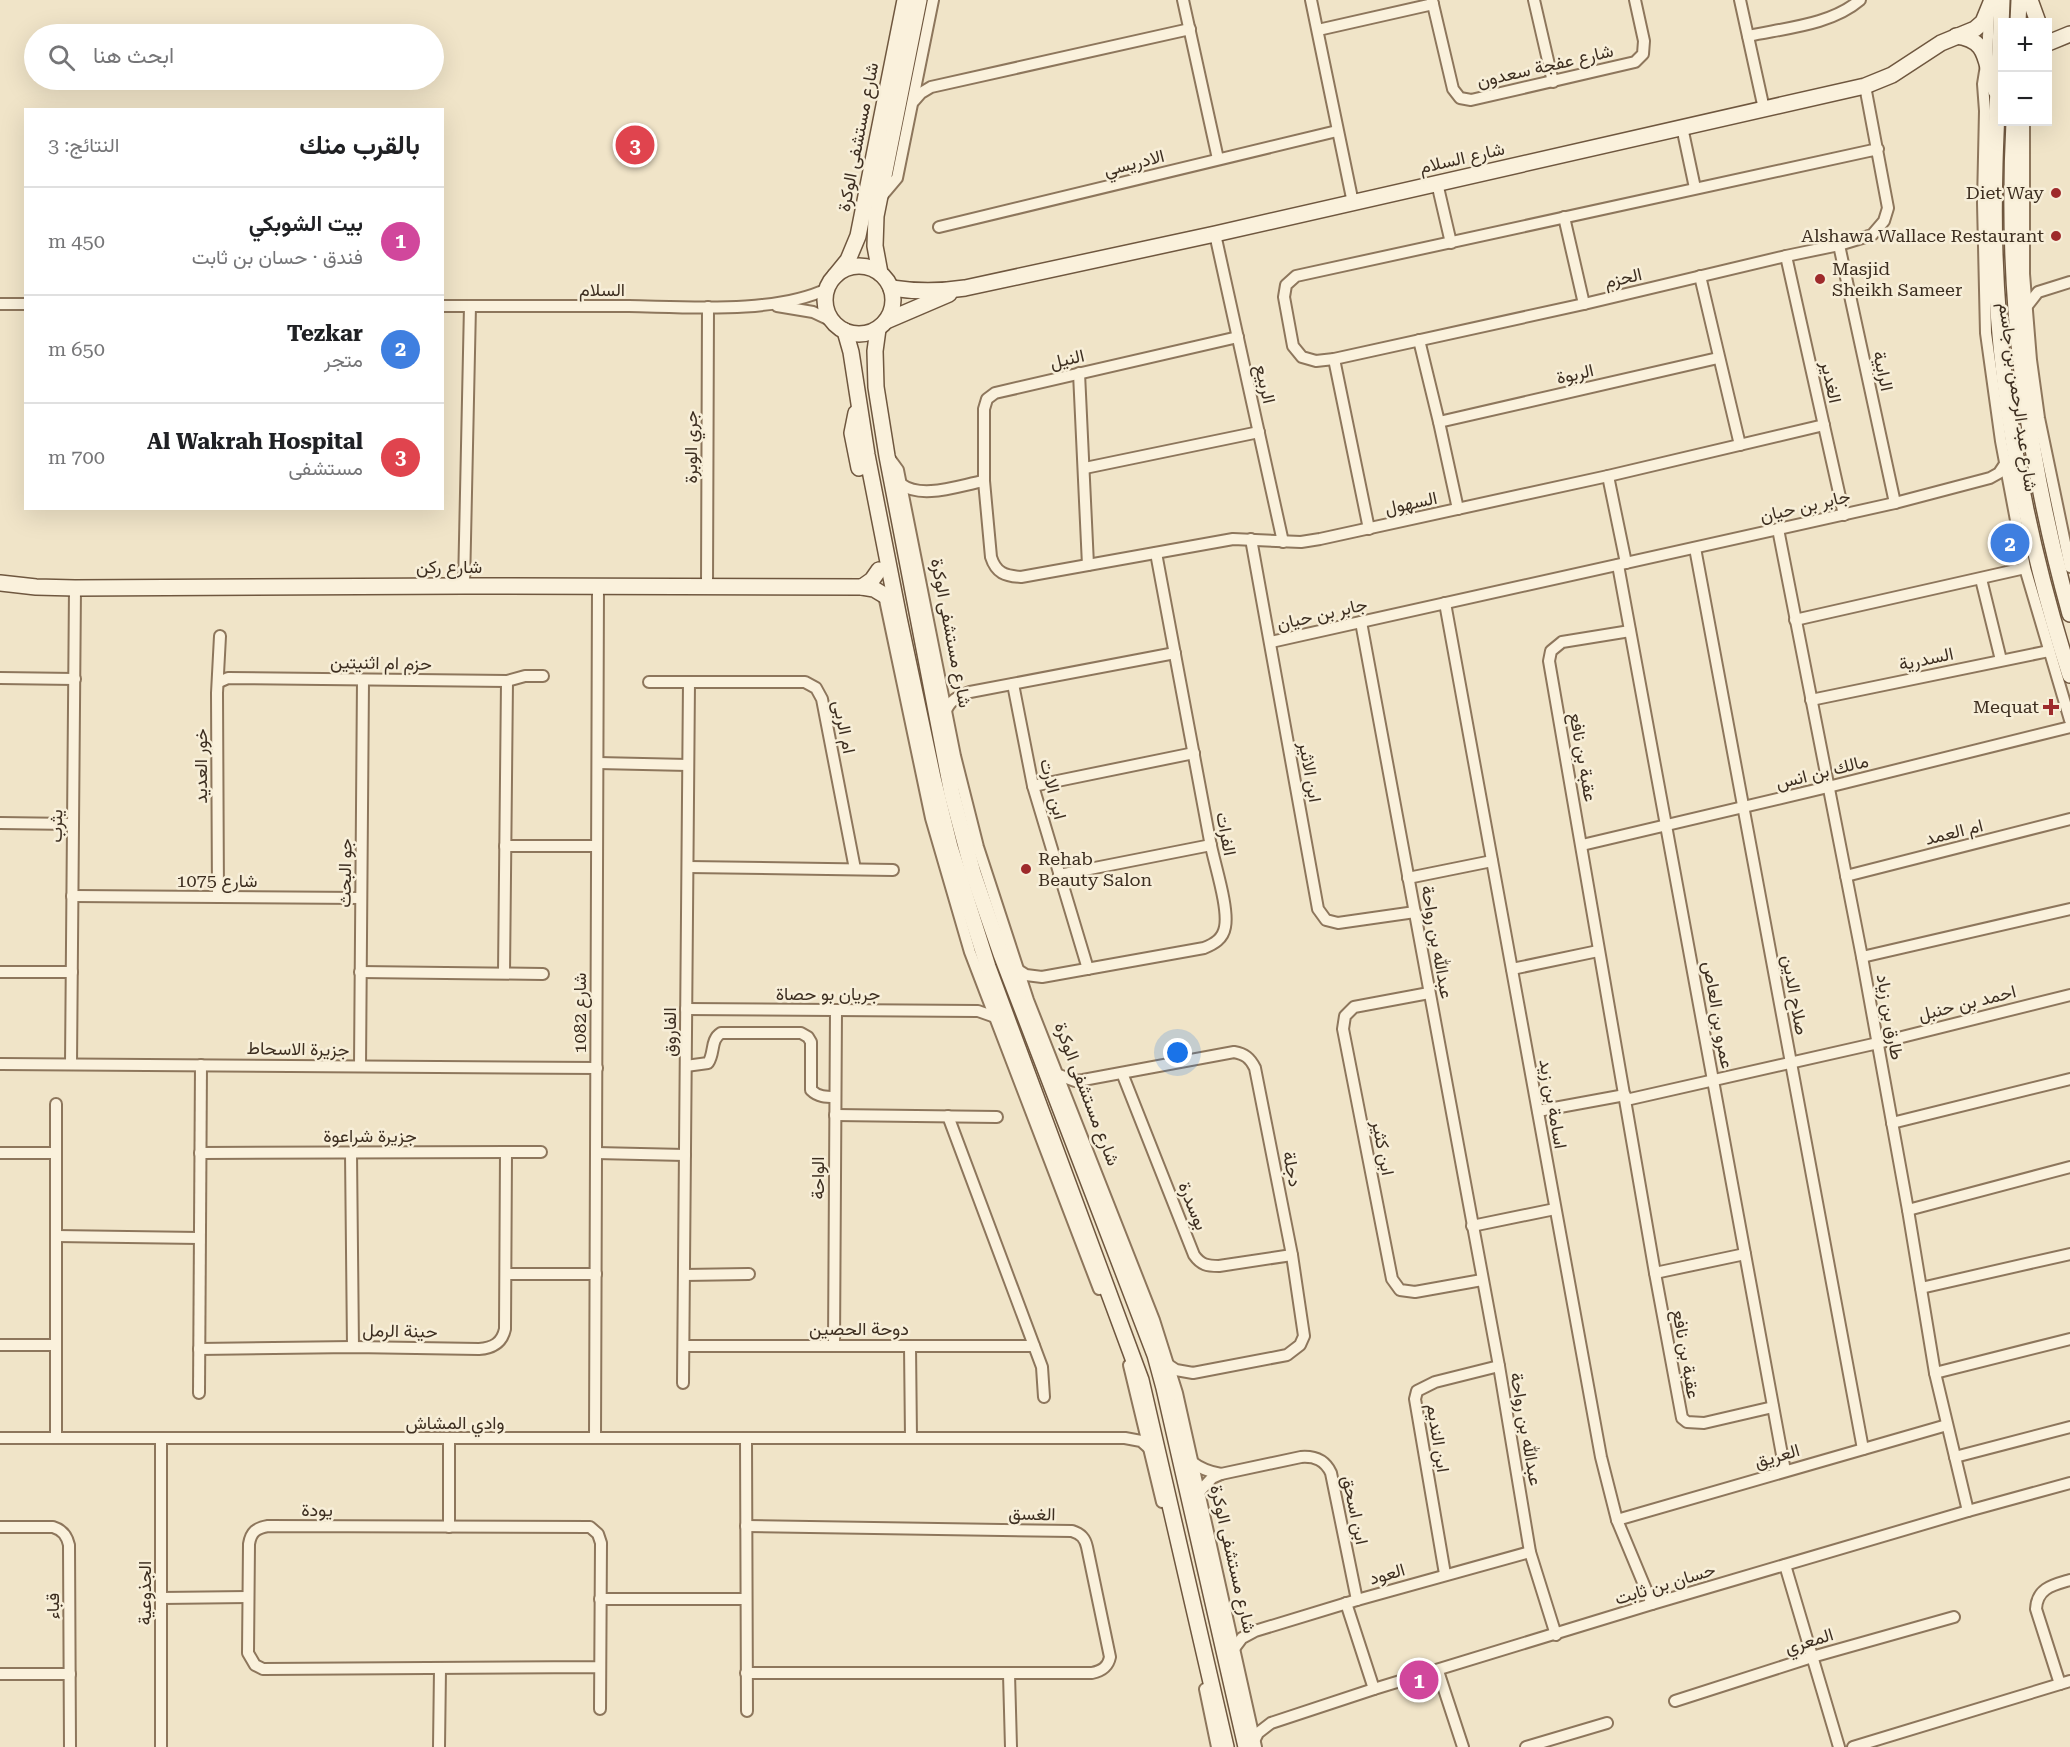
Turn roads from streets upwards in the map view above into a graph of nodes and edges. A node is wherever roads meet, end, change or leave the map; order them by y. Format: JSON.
{"nodes":[{"id":1,"x":905,"y":0,"type":"edge"},
{"id":2,"x":920,"y":0,"type":"edge"},
{"id":3,"x":933,"y":0,"type":"edge"},
{"id":4,"x":1184,"y":0,"type":"edge"},
{"id":5,"x":1311,"y":0,"type":"edge"},
{"id":6,"x":1534,"y":0,"type":"edge"},
{"id":7,"x":1635,"y":0,"type":"edge"},
{"id":8,"x":1740,"y":0,"type":"edge"},
{"id":9,"x":1860,"y":0,"type":"edge"},
{"id":10,"x":2002,"y":0,"type":"edge"},
{"id":11,"x":1432,"y":2,"type":"edge"},
{"id":12,"x":1989,"y":3,"type":"edge"},
{"id":13,"x":1847,"y":5,"type":"edge"},
{"id":14,"x":1190,"y":28,"type":"junction"},
{"id":15,"x":1318,"y":30,"type":"junction"},
{"id":16,"x":1748,"y":36,"type":"junction"},
{"id":17,"x":1956,"y":36,"type":"junction"},
{"id":18,"x":1987,"y":59,"type":"junction"},
{"id":19,"x":920,"y":62,"type":"junction"},
{"id":20,"x":2000,"y":72,"type":"edge"},
{"id":21,"x":1553,"y":82,"type":"junction"},
{"id":22,"x":942,"y":85,"type":"junction"},
{"id":23,"x":1865,"y":86,"type":"junction"},
{"id":24,"x":1998,"y":95,"type":"edge"},
{"id":25,"x":914,"y":101,"type":"junction"},
{"id":26,"x":1764,"y":109,"type":"junction"},
{"id":27,"x":1998,"y":111,"type":"edge"},
{"id":28,"x":2014,"y":126,"type":"edge"},
{"id":29,"x":2024,"y":126,"type":"edge"},
{"id":30,"x":1682,"y":127,"type":"junction"},
{"id":31,"x":1337,"y":131,"type":"junction"},
{"id":32,"x":1878,"y":149,"type":"junction"},
{"id":33,"x":1218,"y":159,"type":"junction"},
{"id":34,"x":1437,"y":183,"type":"junction"},
{"id":35,"x":1695,"y":188,"type":"junction"},
{"id":36,"x":879,"y":199,"type":"junction"},
{"id":37,"x":1353,"y":202,"type":"junction"},
{"id":38,"x":1564,"y":218,"type":"junction"},
{"id":39,"x":939,"y":227,"type":"dead end"},
{"id":40,"x":1215,"y":234,"type":"junction"},
{"id":41,"x":1451,"y":243,"type":"junction"},
{"id":42,"x":1839,"y":245,"type":"junction"},
{"id":43,"x":1786,"y":256,"type":"junction"},
{"id":44,"x":880,"y":273,"type":"junction"},
{"id":45,"x":2024,"y":274,"type":"junction"},
{"id":46,"x":1700,"y":276,"type":"junction"},
{"id":47,"x":831,"y":282,"type":"junction"},
{"id":48,"x":2070,"y":282,"type":"edge"},
{"id":49,"x":891,"y":288,"type":"junction"},
{"id":50,"x":964,"y":288,"type":"junction"},
{"id":51,"x":2043,"y":289,"type":"junction"},
{"id":52,"x":0,"y":304,"type":"edge"},
{"id":53,"x":24,"y":304,"type":"edge"},
{"id":54,"x":762,"y":304,"type":"junction"},
{"id":55,"x":1584,"y":304,"type":"junction"},
{"id":56,"x":444,"y":306,"type":"edge"},
{"id":57,"x":470,"y":306,"type":"junction"},
{"id":58,"x":2026,"y":306,"type":"junction"},
{"id":59,"x":708,"y":307,"type":"junction"},
{"id":60,"x":832,"y":321,"type":"junction"},
{"id":61,"x":882,"y":325,"type":"junction"},
{"id":62,"x":845,"y":331,"type":"junction"},
{"id":63,"x":1238,"y":337,"type":"junction"},
{"id":64,"x":1419,"y":340,"type":"junction"},
{"id":65,"x":1718,"y":358,"type":"junction"},
{"id":66,"x":1334,"y":359,"type":"junction"},
{"id":67,"x":1079,"y":373,"type":"junction"},
{"id":68,"x":859,"y":404,"type":"junction"},
{"id":69,"x":2039,"y":418,"type":"junction"},
{"id":70,"x":2009,"y":421,"type":"junction"},
{"id":71,"x":1440,"y":422,"type":"junction"},
{"id":72,"x":1824,"y":425,"type":"junction"},
{"id":73,"x":1259,"y":432,"type":"junction"},
{"id":74,"x":2030,"y":434,"type":"junction"},
{"id":75,"x":2001,"y":441,"type":"junction"},
{"id":76,"x":1740,"y":445,"type":"junction"},
{"id":77,"x":887,"y":456,"type":"junction"},
{"id":78,"x":2005,"y":464,"type":"junction"},
{"id":79,"x":1085,"y":468,"type":"junction"},
{"id":80,"x":1608,"y":476,"type":"junction"},
{"id":81,"x":1990,"y":478,"type":"junction"},
{"id":82,"x":984,"y":481,"type":"junction"},
{"id":83,"x":901,"y":484,"type":"junction"},
{"id":84,"x":2011,"y":491,"type":"junction"},
{"id":85,"x":925,"y":492,"type":"junction"},
{"id":86,"x":1895,"y":503,"type":"junction"},
{"id":87,"x":1458,"y":509,"type":"junction"},
{"id":88,"x":907,"y":512,"type":"junction"},
{"id":89,"x":1844,"y":514,"type":"junction"},
{"id":90,"x":1369,"y":529,"type":"junction"},
{"id":91,"x":1778,"y":529,"type":"junction"},
{"id":92,"x":1251,"y":539,"type":"junction"},
{"id":93,"x":1283,"y":542,"type":"junction"},
{"id":94,"x":1695,"y":548,"type":"junction"},
{"id":95,"x":1156,"y":553,"type":"junction"},
{"id":96,"x":1622,"y":564,"type":"junction"},
{"id":97,"x":1088,"y":565,"type":"junction"},
{"id":98,"x":2070,"y":567,"type":"edge"},
{"id":99,"x":2025,"y":568,"type":"junction"},
{"id":100,"x":879,"y":570,"type":"junction"},
{"id":101,"x":1001,"y":573,"type":"joint"},
{"id":102,"x":1981,"y":579,"type":"junction"},
{"id":103,"x":0,"y":583,"type":"edge"},
{"id":104,"x":464,"y":586,"type":"junction"},
{"id":105,"x":707,"y":586,"type":"junction"},
{"id":106,"x":598,"y":587,"type":"junction"},
{"id":107,"x":862,"y":587,"type":"junction"},
{"id":108,"x":36,"y":588,"type":"junction"},
{"id":109,"x":75,"y":588,"type":"junction"},
{"id":110,"x":0,"y":590,"type":"edge"},
{"id":111,"x":884,"y":595,"type":"junction"},
{"id":112,"x":1445,"y":603,"type":"junction"},
{"id":113,"x":2070,"y":614,"type":"edge"},
{"id":114,"x":899,"y":618,"type":"junction"},
{"id":115,"x":1795,"y":620,"type":"junction"},
{"id":116,"x":1361,"y":622,"type":"junction"},
{"id":117,"x":1630,"y":631,"type":"junction"},
{"id":118,"x":220,"y":636,"type":"dead end"},
{"id":119,"x":1271,"y":642,"type":"junction"},
{"id":120,"x":2049,"y":651,"type":"junction"},
{"id":121,"x":1175,"y":653,"type":"junction"},
{"id":122,"x":2001,"y":660,"type":"junction"},
{"id":123,"x":2070,"y":675,"type":"edge"},
{"id":124,"x":543,"y":676,"type":"dead end"},
{"id":125,"x":0,"y":678,"type":"edge"},
{"id":126,"x":75,"y":679,"type":"junction"},
{"id":127,"x":363,"y":680,"type":"junction"},
{"id":128,"x":507,"y":681,"type":"junction"},
{"id":129,"x":219,"y":682,"type":"junction"},
{"id":130,"x":649,"y":682,"type":"dead end"},
{"id":131,"x":689,"y":682,"type":"junction"},
{"id":132,"x":1013,"y":684,"type":"junction"},
{"id":133,"x":941,"y":685,"type":"junction"},
{"id":134,"x":970,"y":692,"type":"junction"},
{"id":135,"x":1811,"y":699,"type":"junction"},
{"id":136,"x":946,"y":709,"type":"junction"},
{"id":137,"x":2070,"y":720,"type":"edge"},
{"id":138,"x":939,"y":727,"type":"junction"},
{"id":139,"x":2070,"y":728,"type":"edge"},
{"id":140,"x":1194,"y":753,"type":"junction"},
{"id":141,"x":598,"y":763,"type":"junction"},
{"id":142,"x":688,"y":765,"type":"junction"},
{"id":143,"x":1033,"y":786,"type":"junction"},
{"id":144,"x":1828,"y":788,"type":"junction"},
{"id":145,"x":1744,"y":807,"type":"junction"},
{"id":146,"x":2070,"y":819,"type":"edge"},
{"id":147,"x":0,"y":824,"type":"edge"},
{"id":148,"x":73,"y":824,"type":"junction"},
{"id":149,"x":1666,"y":825,"type":"junction"},
{"id":150,"x":1211,"y":845,"type":"junction"},
{"id":151,"x":1582,"y":845,"type":"junction"},
{"id":152,"x":505,"y":846,"type":"junction"},
{"id":153,"x":597,"y":846,"type":"junction"},
{"id":154,"x":1492,"y":861,"type":"junction"},
{"id":155,"x":688,"y":867,"type":"junction"},
{"id":156,"x":855,"y":869,"type":"junction"},
{"id":157,"x":893,"y":870,"type":"dead end"},
{"id":158,"x":1059,"y":875,"type":"junction"},
{"id":159,"x":1846,"y":876,"type":"junction"},
{"id":160,"x":1408,"y":878,"type":"junction"},
{"id":161,"x":72,"y":896,"type":"junction"},
{"id":162,"x":218,"y":897,"type":"junction"},
{"id":163,"x":361,"y":898,"type":"junction"},
{"id":164,"x":2070,"y":909,"type":"edge"},
{"id":165,"x":1415,"y":912,"type":"junction"},
{"id":166,"x":1599,"y":951,"type":"junction"},
{"id":167,"x":1000,"y":954,"type":"junction"},
{"id":168,"x":1862,"y":957,"type":"junction"},
{"id":169,"x":988,"y":967,"type":"junction"},
{"id":170,"x":1088,"y":969,"type":"junction"},
{"id":171,"x":1512,"y":969,"type":"junction"},
{"id":172,"x":1018,"y":970,"type":"junction"},
{"id":173,"x":0,"y":972,"type":"edge"},
{"id":174,"x":72,"y":972,"type":"junction"},
{"id":175,"x":360,"y":972,"type":"junction"},
{"id":176,"x":504,"y":973,"type":"junction"},
{"id":177,"x":543,"y":974,"type":"dead end"},
{"id":178,"x":1042,"y":977,"type":"junction"},
{"id":179,"x":984,"y":991,"type":"junction"},
{"id":180,"x":1429,"y":993,"type":"junction"},
{"id":181,"x":2070,"y":995,"type":"edge"},
{"id":182,"x":1028,"y":1000,"type":"junction"},
{"id":183,"x":686,"y":1010,"type":"junction"},
{"id":184,"x":836,"y":1010,"type":"junction"},
{"id":185,"x":969,"y":1011,"type":"junction"},
{"id":186,"x":995,"y":1017,"type":"junction"},
{"id":187,"x":1878,"y":1043,"type":"junction"},
{"id":188,"x":1791,"y":1063,"type":"junction"},
{"id":189,"x":0,"y":1064,"type":"edge"},
{"id":190,"x":71,"y":1064,"type":"junction"},
{"id":191,"x":201,"y":1065,"type":"junction"},
{"id":192,"x":360,"y":1066,"type":"junction"},
{"id":193,"x":686,"y":1066,"type":"junction"},
{"id":194,"x":597,"y":1068,"type":"junction"},
{"id":195,"x":1122,"y":1073,"type":"junction"},
{"id":196,"x":1059,"y":1075,"type":"junction"},
{"id":197,"x":2070,"y":1079,"type":"edge"},
{"id":198,"x":1083,"y":1080,"type":"junction"},
{"id":199,"x":1713,"y":1081,"type":"junction"},
{"id":200,"x":835,"y":1097,"type":"junction"},
{"id":201,"x":1626,"y":1097,"type":"junction"},
{"id":202,"x":1070,"y":1102,"type":"junction"},
{"id":203,"x":56,"y":1104,"type":"dead end"},
{"id":204,"x":1538,"y":1111,"type":"junction"},
{"id":205,"x":835,"y":1115,"type":"junction"},
{"id":206,"x":948,"y":1116,"type":"junction"},
{"id":207,"x":997,"y":1117,"type":"dead end"},
{"id":208,"x":1892,"y":1123,"type":"junction"},
{"id":209,"x":506,"y":1152,"type":"junction"},
{"id":210,"x":541,"y":1152,"type":"dead end"},
{"id":211,"x":0,"y":1153,"type":"edge"},
{"id":212,"x":56,"y":1153,"type":"junction"},
{"id":213,"x":200,"y":1153,"type":"junction"},
{"id":214,"x":351,"y":1153,"type":"junction"},
{"id":215,"x":596,"y":1153,"type":"junction"},
{"id":216,"x":685,"y":1155,"type":"junction"},
{"id":217,"x":2070,"y":1167,"type":"edge"},
{"id":218,"x":1555,"y":1209,"type":"junction"},
{"id":219,"x":1908,"y":1210,"type":"junction"},
{"id":220,"x":1472,"y":1226,"type":"junction"},
{"id":221,"x":56,"y":1236,"type":"junction"},
{"id":222,"x":199,"y":1238,"type":"junction"},
{"id":223,"x":1745,"y":1254,"type":"junction"},
{"id":224,"x":2070,"y":1254,"type":"edge"},
{"id":225,"x":1292,"y":1255,"type":"junction"},
{"id":226,"x":1655,"y":1273,"type":"junction"},
{"id":227,"x":506,"y":1274,"type":"junction"},
{"id":228,"x":596,"y":1274,"type":"junction"},
{"id":229,"x":749,"y":1274,"type":"dead end"},
{"id":230,"x":684,"y":1275,"type":"junction"},
{"id":231,"x":1482,"y":1280,"type":"junction"},
{"id":232,"x":1921,"y":1288,"type":"junction"},
{"id":233,"x":2070,"y":1339,"type":"edge"},
{"id":234,"x":0,"y":1345,"type":"edge"},
{"id":235,"x":56,"y":1345,"type":"junction"},
{"id":236,"x":684,"y":1346,"type":"junction"},
{"id":237,"x":834,"y":1346,"type":"junction"},
{"id":238,"x":910,"y":1346,"type":"junction"},
{"id":239,"x":1034,"y":1346,"type":"junction"},
{"id":240,"x":353,"y":1347,"type":"junction"},
{"id":241,"x":199,"y":1348,"type":"junction"},
{"id":242,"x":1155,"y":1354,"type":"junction"},
{"id":243,"x":1169,"y":1366,"type":"junction"},
{"id":244,"x":1499,"y":1366,"type":"junction"},
{"id":245,"x":1193,"y":1373,"type":"junction"},
{"id":246,"x":1935,"y":1373,"type":"junction"},
{"id":247,"x":683,"y":1383,"type":"dead end"},
{"id":248,"x":199,"y":1393,"type":"dead end"},
{"id":249,"x":1177,"y":1393,"type":"junction"},
{"id":250,"x":1044,"y":1397,"type":"dead end"},
{"id":251,"x":1147,"y":1402,"type":"junction"},
{"id":252,"x":1773,"y":1407,"type":"junction"},
{"id":253,"x":1171,"y":1417,"type":"junction"},
{"id":254,"x":1142,"y":1419,"type":"junction"},
{"id":255,"x":1947,"y":1425,"type":"junction"},
{"id":256,"x":2070,"y":1427,"type":"edge"},
{"id":257,"x":0,"y":1438,"type":"edge"},
{"id":258,"x":56,"y":1438,"type":"junction"},
{"id":259,"x":161,"y":1438,"type":"junction"},
{"id":260,"x":595,"y":1438,"type":"junction"},
{"id":261,"x":746,"y":1438,"type":"junction"},
{"id":262,"x":910,"y":1438,"type":"junction"},
{"id":263,"x":1125,"y":1438,"type":"junction"},
{"id":264,"x":449,"y":1440,"type":"junction"},
{"id":265,"x":1148,"y":1446,"type":"junction"},
{"id":266,"x":1863,"y":1449,"type":"junction"},
{"id":267,"x":1955,"y":1457,"type":"junction"},
{"id":268,"x":1192,"y":1462,"type":"junction"},
{"id":269,"x":1162,"y":1466,"type":"junction"},
{"id":270,"x":1785,"y":1471,"type":"junction"},
{"id":271,"x":1221,"y":1474,"type":"junction"},
{"id":272,"x":2070,"y":1483,"type":"edge"},
{"id":273,"x":1198,"y":1492,"type":"junction"},
{"id":274,"x":1968,"y":1511,"type":"junction"},
{"id":275,"x":1617,"y":1520,"type":"junction"},
{"id":276,"x":746,"y":1526,"type":"junction"},
{"id":277,"x":0,"y":1527,"type":"edge"},
{"id":278,"x":449,"y":1527,"type":"junction"},
{"id":279,"x":1530,"y":1552,"type":"junction"},
{"id":280,"x":1785,"y":1565,"type":"junction"},
{"id":281,"x":1445,"y":1574,"type":"junction"},
{"id":282,"x":2070,"y":1580,"type":"edge"},
{"id":283,"x":248,"y":1597,"type":"junction"},
{"id":284,"x":161,"y":1598,"type":"junction"},
{"id":285,"x":600,"y":1599,"type":"junction"},
{"id":286,"x":746,"y":1599,"type":"junction"},
{"id":287,"x":1352,"y":1601,"type":"junction"},
{"id":288,"x":1652,"y":1604,"type":"junction"},
{"id":289,"x":1954,"y":1617,"type":"dead end"},
{"id":290,"x":1228,"y":1623,"type":"junction"},
{"id":291,"x":1255,"y":1631,"type":"junction"},
{"id":292,"x":1556,"y":1635,"type":"junction"},
{"id":293,"x":1233,"y":1650,"type":"junction"},
{"id":294,"x":1812,"y":1657,"type":"junction"},
{"id":295,"x":600,"y":1667,"type":"junction"},
{"id":296,"x":440,"y":1669,"type":"junction"},
{"id":297,"x":1438,"y":1671,"type":"junction"},
{"id":298,"x":746,"y":1673,"type":"junction"},
{"id":299,"x":0,"y":1674,"type":"edge"},
{"id":300,"x":70,"y":1674,"type":"junction"},
{"id":301,"x":1009,"y":1674,"type":"junction"},
{"id":302,"x":2065,"y":1682,"type":"edge"},
{"id":303,"x":1374,"y":1689,"type":"junction"},
{"id":304,"x":1235,"y":1697,"type":"junction"},
{"id":305,"x":1675,"y":1701,"type":"dead end"},
{"id":306,"x":600,"y":1708,"type":"dead end"},
{"id":307,"x":747,"y":1711,"type":"dead end"},
{"id":308,"x":1249,"y":1714,"type":"junction"},
{"id":309,"x":1271,"y":1723,"type":"junction"},
{"id":310,"x":1607,"y":1723,"type":"dead end"},
{"id":311,"x":1252,"y":1745,"type":"edge"},
{"id":312,"x":1218,"y":1746,"type":"edge"},
{"id":313,"x":69,"y":1747,"type":"edge"},
{"id":314,"x":161,"y":1747,"type":"edge"},
{"id":315,"x":439,"y":1747,"type":"edge"},
{"id":316,"x":1011,"y":1747,"type":"edge"},
{"id":317,"x":1463,"y":1747,"type":"edge"},
{"id":318,"x":1526,"y":1747,"type":"edge"},
{"id":319,"x":1839,"y":1747,"type":"edge"},
{"id":320,"x":1853,"y":1747,"type":"edge"}],
"edges":[{"from":1,"to":47,"type":"street","name":"شارع مستشفى الوكرة"},
{"from":2,"to":36,"type":"street","name":"شارع مستشفى الوكرة"},
{"from":3,"to":19,"type":"street","name":"شارع مستشفى الوكرة"},
{"from":4,"to":14,"type":"street"},
{"from":5,"to":15,"type":"street"},
{"from":6,"to":21,"type":"street"},
{"from":7,"to":21,"type":"street","name":"شارع عفجة سعدون"},
{"from":8,"to":16,"type":"street"},
{"from":9,"to":13,"type":"street"},
{"from":10,"to":20,"type":"street","name":"شارع عبد الرحمن بن جاسم"},
{"from":11,"to":15,"type":"street","name":"شارع عفجة سعدون"},
{"from":11,"to":21,"type":"street","name":"شارع عفجة سعدون"},
{"from":12,"to":17,"type":"street","name":"شارع السلام"},
{"from":12,"to":18,"type":"street","name":"شارع عبد الرحمن بن جاسم"},
{"from":13,"to":16,"type":"street"},
{"from":14,"to":22,"type":"street"},
{"from":14,"to":33,"type":"street"},
{"from":15,"to":31,"type":"street"},
{"from":16,"to":26,"type":"street"},
{"from":17,"to":18,"type":"street"},
{"from":17,"to":23,"type":"street","name":"شارع السلام"},
{"from":18,"to":24,"type":"street"},
{"from":18,"to":75,"type":"street","name":"شارع عبد الرحمن بن جاسم"},
{"from":19,"to":22,"type":"street"},
{"from":19,"to":25,"type":"street","name":"شارع مستشفى الوكرة"},
{"from":22,"to":25,"type":"street"},
{"from":23,"to":26,"type":"street","name":"شارع السلام"},
{"from":23,"to":32,"type":"street","name":"الحزم"},
{"from":25,"to":36,"type":"street","name":"شارع مستشفى الوكرة"},
{"from":26,"to":30,"type":"street","name":"شارع السلام"},
{"from":27,"to":70,"type":"street","name":"شارع عبد الرحمن بن جاسم"},
{"from":28,"to":74,"type":"street","name":"شارع عبد الرحمن بن جاسم"},
{"from":29,"to":45,"type":"street","name":"شارع عبد الرحمن بن جاسم"},
{"from":30,"to":34,"type":"street","name":"شارع السلام"},
{"from":30,"to":35,"type":"street"},
{"from":31,"to":33,"type":"street","name":"الادريسي"},
{"from":31,"to":37,"type":"street"},
{"from":32,"to":35,"type":"street"},
{"from":32,"to":42,"type":"street","name":"الحزم"},
{"from":33,"to":39,"type":"street","name":"الادريسي"},
{"from":34,"to":37,"type":"street","name":"شارع السلام"},
{"from":34,"to":41,"type":"street"},
{"from":35,"to":38,"type":"street"},
{"from":36,"to":44,"type":"street","name":"شارع مستشفى الوكرة"},
{"from":37,"to":40,"type":"street","name":"شارع السلام"},
{"from":38,"to":41,"type":"street"},
{"from":38,"to":55,"type":"street"},
{"from":40,"to":50,"type":"street","name":"شارع السلام"},
{"from":40,"to":63,"type":"street","name":"الربيع"},
{"from":41,"to":66,"type":"street","name":"الحزم"},
{"from":42,"to":43,"type":"street","name":"الحزم"},
{"from":42,"to":86,"type":"street","name":"الرابية"},
{"from":43,"to":46,"type":"street","name":"الحزم"},
{"from":43,"to":72,"type":"street","name":"الغدير"},
{"from":44,"to":47,"type":"street"},
{"from":44,"to":49,"type":"street"},
{"from":45,"to":51,"type":"street"},
{"from":45,"to":58,"type":"street","name":"شارع عبد الرحمن بن جاسم"},
{"from":46,"to":55,"type":"street","name":"الحزم"},
{"from":46,"to":65,"type":"street"},
{"from":47,"to":54,"type":"street","name":"السلام"},
{"from":47,"to":60,"type":"street"},
{"from":48,"to":51,"type":"street"},
{"from":49,"to":50,"type":"street","name":"شارع السلام"},
{"from":49,"to":61,"type":"street"},
{"from":50,"to":61,"type":"street","name":"شارع السلام"},
{"from":51,"to":58,"type":"street"},
{"from":52,"to":53,"type":"street"},
{"from":54,"to":59,"type":"street","name":"السلام"},
{"from":54,"to":60,"type":"street","name":"السلام"},
{"from":55,"to":64,"type":"street","name":"الحزم"},
{"from":56,"to":57,"type":"street","name":"السلام"},
{"from":57,"to":59,"type":"street","name":"السلام"},
{"from":57,"to":104,"type":"street"},
{"from":58,"to":69,"type":"street","name":"شارع عبد الرحمن بن جاسم"},
{"from":59,"to":105,"type":"street","name":"جري الوبرة"},
{"from":60,"to":62,"type":"street"},
{"from":61,"to":62,"type":"street"},
{"from":61,"to":77,"type":"street","name":"شارع مستشفى الوكرة"},
{"from":62,"to":68,"type":"street"},
{"from":63,"to":67,"type":"street","name":"النيل"},
{"from":63,"to":73,"type":"street","name":"الربيع"},
{"from":64,"to":66,"type":"street","name":"الحزم"},
{"from":64,"to":71,"type":"street"},
{"from":65,"to":71,"type":"street","name":"الربوة"},
{"from":65,"to":76,"type":"street"},
{"from":66,"to":90,"type":"street"},
{"from":67,"to":79,"type":"street"},
{"from":67,"to":82,"type":"street","name":"النيل"},
{"from":68,"to":100,"type":"street"},
{"from":68,"to":114,"type":"street"},
{"from":69,"to":74,"type":"street"},
{"from":69,"to":98,"type":"street","name":"شارع عبد الرحمن بن جاسم"},
{"from":70,"to":75,"type":"street"},
{"from":70,"to":123,"type":"street","name":"شارع عبد الرحمن بن جاسم"},
{"from":71,"to":87,"type":"street"},
{"from":72,"to":76,"type":"street","name":"السهول"},
{"from":72,"to":89,"type":"street","name":"الغدير"},
{"from":73,"to":79,"type":"street"},
{"from":73,"to":93,"type":"street","name":"الربيع"},
{"from":74,"to":113,"type":"street","name":"شارع عبد الرحمن بن جاسم"},
{"from":75,"to":78,"type":"street","name":"شارع عبد الرحمن بن جاسم"},
{"from":76,"to":80,"type":"street","name":"السهول"},
{"from":77,"to":83,"type":"street","name":"شارع مستشفى الوكرة"},
{"from":77,"to":138,"type":"street","name":"شارع مستشفى الوكرة"},
{"from":78,"to":81,"type":"street","name":"جابر بن حيان"},
{"from":78,"to":84,"type":"street","name":"شارع عبد الرحمن بن جاسم"},
{"from":79,"to":97,"type":"street"},
{"from":80,"to":87,"type":"street","name":"السهول"},
{"from":80,"to":96,"type":"street"},
{"from":81,"to":84,"type":"street"},
{"from":81,"to":86,"type":"street","name":"جابر بن حيان"},
{"from":82,"to":85,"type":"street"},
{"from":82,"to":101,"type":"street","name":"النيل"},
{"from":83,"to":85,"type":"street"},
{"from":83,"to":88,"type":"street","name":"شارع مستشفى الوكرة"},
{"from":84,"to":99,"type":"street","name":"شارع عبد الرحمن بن جاسم"},
{"from":85,"to":88,"type":"street"},
{"from":86,"to":89,"type":"street","name":"جابر بن حيان"},
{"from":87,"to":90,"type":"street","name":"السهول"},
{"from":88,"to":133,"type":"street","name":"شارع مستشفى الوكرة"},
{"from":89,"to":91,"type":"street","name":"جابر بن حيان"},
{"from":90,"to":93,"type":"street","name":"السهول"},
{"from":91,"to":94,"type":"street","name":"جابر بن حيان"},
{"from":91,"to":115,"type":"street","name":"طارق بن زياد"},
{"from":92,"to":93,"type":"street","name":"السهول"},
{"from":92,"to":95,"type":"street","name":"السهول"},
{"from":92,"to":119,"type":"street","name":"ابن الاثير"},
{"from":94,"to":96,"type":"street","name":"جابر بن حيان"},
{"from":94,"to":145,"type":"street","name":"صلاح الدين"},
{"from":95,"to":97,"type":"street","name":"السهول"},
{"from":95,"to":121,"type":"street","name":"الفرات"},
{"from":96,"to":112,"type":"street","name":"جابر بن حيان"},
{"from":96,"to":117,"type":"street","name":"عمرو بن العاص"},
{"from":97,"to":101,"type":"street","name":"السهول"},
{"from":99,"to":102,"type":"street"},
{"from":99,"to":120,"type":"street","name":"شارع عبد الرحمن بن جاسم"},
{"from":100,"to":107,"type":"street"},
{"from":100,"to":111,"type":"street"},
{"from":102,"to":115,"type":"street"},
{"from":102,"to":122,"type":"street"},
{"from":103,"to":108,"type":"street","name":"شارع ركن"},
{"from":104,"to":106,"type":"street","name":"شارع ركن"},
{"from":104,"to":109,"type":"street","name":"شارع ركن"},
{"from":105,"to":106,"type":"street","name":"شارع ركن"},
{"from":105,"to":107,"type":"street","name":"شارع ركن"},
{"from":106,"to":141,"type":"street","name":"شارع 1082"},
{"from":107,"to":111,"type":"street","name":"شارع ركن"},
{"from":108,"to":109,"type":"street","name":"شارع ركن"},
{"from":108,"to":110,"type":"street","name":"شارع ركن"},
{"from":109,"to":126,"type":"street","name":"يثرب"},
{"from":111,"to":114,"type":"street"},
{"from":111,"to":179,"type":"street"},
{"from":112,"to":116,"type":"street","name":"جابر بن حيان"},
{"from":112,"to":154,"type":"street","name":"اسامة بن زيد"},
{"from":114,"to":169,"type":"street"},
{"from":115,"to":135,"type":"street","name":"طارق بن زياد"},
{"from":116,"to":119,"type":"street","name":"جابر بن حيان"},
{"from":116,"to":160,"type":"street","name":"عبدالله بن رواحة"},
{"from":117,"to":149,"type":"street","name":"عمرو بن العاص"},
{"from":117,"to":151,"type":"street","name":"عقبة بن نافع"},
{"from":118,"to":129,"type":"street","name":"خور العديد"},
{"from":119,"to":165,"type":"street","name":"ابن الاثير"},
{"from":120,"to":122,"type":"street","name":"السدرية"},
{"from":120,"to":137,"type":"street","name":"شارع عبد الرحمن بن جاسم"},
{"from":121,"to":132,"type":"street"},
{"from":121,"to":140,"type":"street","name":"الفرات"},
{"from":122,"to":135,"type":"street","name":"السدرية"},
{"from":124,"to":128,"type":"street","name":"حزم ام اثنيتين"},
{"from":125,"to":126,"type":"street"},
{"from":126,"to":148,"type":"street","name":"يثرب"},
{"from":127,"to":128,"type":"street","name":"حزم ام اثنيتين"},
{"from":127,"to":129,"type":"street","name":"حزم ام اثنيتين"},
{"from":127,"to":163,"type":"street","name":"جو البحث"},
{"from":128,"to":152,"type":"street"},
{"from":129,"to":162,"type":"street","name":"خور العديد"},
{"from":130,"to":131,"type":"street","name":"ام الربى"},
{"from":131,"to":142,"type":"street","name":"الفاروق"},
{"from":131,"to":156,"type":"street","name":"ام الربى"},
{"from":132,"to":134,"type":"street"},
{"from":132,"to":143,"type":"street","name":"ابن الارت"},
{"from":133,"to":134,"type":"street"},
{"from":133,"to":136,"type":"street","name":"شارع مستشفى الوكرة"},
{"from":134,"to":136,"type":"street"},
{"from":135,"to":144,"type":"street","name":"طارق بن زياد"},
{"from":136,"to":138,"type":"street"},
{"from":136,"to":172,"type":"street","name":"شارع مستشفى الوكرة"},
{"from":138,"to":167,"type":"street","name":"شارع مستشفى الوكرة"},
{"from":139,"to":144,"type":"street","name":"مالك بن انس"},
{"from":140,"to":143,"type":"street"},
{"from":140,"to":150,"type":"street","name":"الفرات"},
{"from":141,"to":142,"type":"street"},
{"from":141,"to":153,"type":"street","name":"شارع 1082"},
{"from":142,"to":155,"type":"street","name":"الفاروق"},
{"from":143,"to":158,"type":"street","name":"ابن الارت"},
{"from":144,"to":145,"type":"street","name":"مالك بن انس"},
{"from":144,"to":159,"type":"street","name":"طارق بن زياد"},
{"from":145,"to":149,"type":"street","name":"مالك بن انس"},
{"from":145,"to":188,"type":"street","name":"صلاح الدين"},
{"from":146,"to":159,"type":"street","name":"ام العمد"},
{"from":147,"to":148,"type":"street"},
{"from":148,"to":161,"type":"street","name":"يثرب"},
{"from":149,"to":151,"type":"street","name":"مالك بن انس"},
{"from":149,"to":199,"type":"street","name":"عمرو بن العاص"},
{"from":150,"to":158,"type":"street"},
{"from":150,"to":170,"type":"street","name":"الفرات"},
{"from":151,"to":166,"type":"street","name":"عقبة بن نافع"},
{"from":152,"to":153,"type":"street"},
{"from":152,"to":176,"type":"street"},
{"from":153,"to":194,"type":"street","name":"شارع 1082"},
{"from":154,"to":160,"type":"street","name":"عبدالله بن رواحة"},
{"from":154,"to":171,"type":"street","name":"اسامة بن زيد"},
{"from":155,"to":156,"type":"street"},
{"from":155,"to":183,"type":"street","name":"الفاروق"},
{"from":156,"to":157,"type":"street"},
{"from":158,"to":170,"type":"street","name":"ابن الارت"},
{"from":159,"to":168,"type":"street","name":"طارق بن زياد"},
{"from":160,"to":165,"type":"street","name":"عبدالله بن رواحة"},
{"from":161,"to":162,"type":"street","name":"شارع 1075"},
{"from":161,"to":174,"type":"street","name":"يثرب"},
{"from":162,"to":163,"type":"street","name":"شارع 1075"},
{"from":163,"to":175,"type":"street","name":"جو البحث"},
{"from":164,"to":168,"type":"street"},
{"from":165,"to":180,"type":"street","name":"عبدالله بن رواحة"},
{"from":166,"to":171,"type":"street"},
{"from":166,"to":201,"type":"street","name":"عقبة بن نافع"},
{"from":167,"to":172,"type":"street","name":"الفرات"},
{"from":167,"to":242,"type":"street","name":"شارع مستشفى الوكرة"},
{"from":168,"to":187,"type":"street","name":"طارق بن زياد"},
{"from":169,"to":179,"type":"street"},
{"from":169,"to":251,"type":"street"},
{"from":170,"to":178,"type":"street","name":"الفرات"},
{"from":171,"to":204,"type":"street","name":"اسامة بن زيد"},
{"from":172,"to":178,"type":"street","name":"الفرات"},
{"from":172,"to":182,"type":"street","name":"شارع مستشفى الوكرة"},
{"from":173,"to":174,"type":"street"},
{"from":174,"to":190,"type":"street","name":"يثرب"},
{"from":175,"to":176,"type":"street"},
{"from":175,"to":192,"type":"street","name":"جو البحث"},
{"from":176,"to":177,"type":"street"},
{"from":178,"to":182,"type":"street"},
{"from":179,"to":185,"type":"street"},
{"from":179,"to":186,"type":"street"},
{"from":180,"to":220,"type":"street","name":"عبدالله بن رواحة"},
{"from":180,"to":231,"type":"street","name":"ابن كثير"},
{"from":181,"to":187,"type":"street","name":"احمد بن حنبل"},
{"from":182,"to":196,"type":"street","name":"شارع مستشفى الوكرة"},
{"from":183,"to":184,"type":"street","name":"جريان بو حصاة"},
{"from":183,"to":193,"type":"street","name":"الفاروق"},
{"from":184,"to":185,"type":"street","name":"جريان بو حصاة"},
{"from":184,"to":200,"type":"street","name":"الواحة"},
{"from":185,"to":186,"type":"street","name":"جريان بو حصاة"},
{"from":186,"to":254,"type":"street"},
{"from":187,"to":188,"type":"street","name":"احمد بن حنبل"},
{"from":187,"to":208,"type":"street","name":"طارق بن زياد"},
{"from":188,"to":199,"type":"street","name":"احمد بن حنبل"},
{"from":188,"to":266,"type":"street","name":"صلاح الدين"},
{"from":189,"to":190,"type":"street","name":"جزيرة الاسحاط"},
{"from":190,"to":191,"type":"street","name":"جزيرة الاسحاط"},
{"from":191,"to":192,"type":"street","name":"جزيرة الاسحاط"},
{"from":191,"to":213,"type":"street"},
{"from":192,"to":194,"type":"street","name":"جزيرة الاسحاط"},
{"from":193,"to":200,"type":"street"},
{"from":193,"to":216,"type":"street","name":"الفاروق"},
{"from":194,"to":215,"type":"street","name":"شارع 1082"},
{"from":195,"to":198,"type":"street","name":"دجلة"},
{"from":195,"to":225,"type":"street","name":"بوسدرة"},
{"from":195,"to":225,"type":"street","name":"دجلة"},
{"from":196,"to":198,"type":"street","name":"دجلة"},
{"from":196,"to":202,"type":"street","name":"شارع مستشفى الوكرة"},
{"from":197,"to":208,"type":"street"},
{"from":198,"to":202,"type":"street"},
{"from":199,"to":201,"type":"street","name":"احمد بن حنبل"},
{"from":199,"to":223,"type":"street","name":"عمرو بن العاص"},
{"from":200,"to":205,"type":"street","name":"الواحة"},
{"from":201,"to":204,"type":"street","name":"احمد بن حنبل"},
{"from":201,"to":226,"type":"street","name":"عقبة بن نافع"},
{"from":202,"to":243,"type":"street","name":"شارع مستشفى الوكرة"},
{"from":203,"to":212,"type":"street"},
{"from":204,"to":218,"type":"street","name":"اسامة بن زيد"},
{"from":205,"to":206,"type":"street"},
{"from":205,"to":237,"type":"street","name":"الواحة"},
{"from":206,"to":207,"type":"street"},
{"from":206,"to":239,"type":"street"},
{"from":208,"to":219,"type":"street","name":"طارق بن زياد"},
{"from":209,"to":210,"type":"street","name":"جزيرة شراعوة"},
{"from":209,"to":214,"type":"street","name":"جزيرة شراعوة"},
{"from":209,"to":227,"type":"street","name":"حينة الرمل"},
{"from":211,"to":212,"type":"street"},
{"from":212,"to":221,"type":"street"},
{"from":213,"to":214,"type":"street","name":"جزيرة شراعوة"},
{"from":213,"to":222,"type":"street"},
{"from":214,"to":240,"type":"street","name":"حينة الرمل"},
{"from":215,"to":216,"type":"street"},
{"from":215,"to":228,"type":"street","name":"شارع 1082"},
{"from":216,"to":230,"type":"street","name":"الفاروق"},
{"from":217,"to":219,"type":"street"},
{"from":218,"to":220,"type":"street"},
{"from":218,"to":275,"type":"street","name":"اسامة بن زيد"},
{"from":219,"to":232,"type":"street","name":"طارق بن زياد"},
{"from":220,"to":231,"type":"street","name":"عبدالله بن رواحة"},
{"from":221,"to":222,"type":"street"},
{"from":221,"to":235,"type":"street"},
{"from":222,"to":241,"type":"street"},
{"from":223,"to":226,"type":"street"},
{"from":223,"to":252,"type":"street","name":"عمرو بن العاص"},
{"from":224,"to":232,"type":"street"},
{"from":225,"to":245,"type":"street","name":"دجلة"},
{"from":226,"to":252,"type":"street","name":"عقبة بن نافع"},
{"from":227,"to":228,"type":"street"},
{"from":227,"to":240,"type":"street","name":"حينة الرمل"},
{"from":228,"to":260,"type":"street","name":"شارع 1082"},
{"from":229,"to":230,"type":"street"},
{"from":230,"to":236,"type":"street","name":"الفاروق"},
{"from":231,"to":244,"type":"street","name":"عبدالله بن رواحة"},
{"from":232,"to":246,"type":"street","name":"طارق بن زياد"},
{"from":233,"to":246,"type":"street"},
{"from":234,"to":235,"type":"street"},
{"from":235,"to":258,"type":"street"},
{"from":236,"to":237,"type":"street","name":"دوحة الحصين"},
{"from":236,"to":247,"type":"street","name":"الفاروق"},
{"from":237,"to":238,"type":"street","name":"دوحة الحصين"},
{"from":238,"to":239,"type":"street","name":"دوحة الحصين"},
{"from":238,"to":262,"type":"street"},
{"from":239,"to":250,"type":"street"},
{"from":240,"to":241,"type":"street"},
{"from":241,"to":248,"type":"street"},
{"from":242,"to":243,"type":"street","name":"دجلة"},
{"from":242,"to":253,"type":"street","name":"شارع مستشفى الوكرة"},
{"from":243,"to":245,"type":"street","name":"دجلة"},
{"from":243,"to":249,"type":"street","name":"شارع مستشفى الوكرة"},
{"from":244,"to":279,"type":"street","name":"عبدالله بن رواحة"},
{"from":244,"to":281,"type":"street","name":"ابن النديم"},
{"from":245,"to":249,"type":"street"},
{"from":246,"to":255,"type":"street","name":"طارق بن زياد"},
{"from":249,"to":253,"type":"street"},
{"from":249,"to":268,"type":"street","name":"شارع مستشفى الوكرة"},
{"from":251,"to":254,"type":"street"},
{"from":251,"to":269,"type":"street"},
{"from":252,"to":270,"type":"street","name":"عمرو بن العاص"},
{"from":253,"to":304,"type":"street","name":"شارع مستشفى الوكرة"},
{"from":254,"to":263,"type":"street"},
{"from":254,"to":265,"type":"street"},
{"from":255,"to":266,"type":"street","name":"العريق"},
{"from":255,"to":267,"type":"street","name":"طارق بن زياد"},
{"from":256,"to":267,"type":"street"},
{"from":257,"to":258,"type":"street","name":"وادي المشاش"},
{"from":258,"to":259,"type":"street","name":"وادي المشاش"},
{"from":259,"to":264,"type":"street","name":"وادي المشاش"},
{"from":259,"to":284,"type":"street","name":"الجذوعية"},
{"from":260,"to":261,"type":"street","name":"وادي المشاش"},
{"from":260,"to":264,"type":"street","name":"وادي المشاش"},
{"from":261,"to":262,"type":"street","name":"وادي المشاش"},
{"from":261,"to":276,"type":"street"},
{"from":262,"to":263,"type":"street","name":"وادي المشاش"},
{"from":263,"to":265,"type":"street","name":"وادي المشاش"},
{"from":264,"to":278,"type":"street"},
{"from":265,"to":269,"type":"street"},
{"from":265,"to":312,"type":"street"},
{"from":266,"to":270,"type":"street","name":"العريق"},
{"from":267,"to":274,"type":"street","name":"طارق بن زياد"},
{"from":268,"to":271,"type":"street"},
{"from":268,"to":273,"type":"street","name":"شارع مستشفى الوكرة"},
{"from":269,"to":312,"type":"street"},
{"from":270,"to":275,"type":"street","name":"العريق"},
{"from":271,"to":273,"type":"street","name":"ابن اسحق"},
{"from":271,"to":287,"type":"street","name":"ابن اسحق"},
{"from":272,"to":274,"type":"street","name":"حسان بن ثابت"},
{"from":273,"to":290,"type":"street","name":"شارع مستشفى الوكرة"},
{"from":274,"to":280,"type":"street","name":"حسان بن ثابت"},
{"from":275,"to":288,"type":"street","name":"اسامة بن زيد"},
{"from":276,"to":286,"type":"street"},
{"from":276,"to":301,"type":"street","name":"الغسق"},
{"from":277,"to":300,"type":"street","name":"قباء"},
{"from":278,"to":283,"type":"street","name":"يودة"},
{"from":278,"to":285,"type":"street","name":"يودة"},
{"from":279,"to":281,"type":"street","name":"العود"},
{"from":279,"to":292,"type":"street","name":"عبدالله بن رواحة"},
{"from":280,"to":288,"type":"street","name":"حسان بن ثابت"},
{"from":280,"to":294,"type":"street"},
{"from":281,"to":287,"type":"street","name":"العود"},
{"from":282,"to":302,"type":"street"},
{"from":283,"to":284,"type":"street"},
{"from":283,"to":296,"type":"street","name":"يودة"},
{"from":284,"to":314,"type":"street","name":"الجذوعية"},
{"from":285,"to":286,"type":"street"},
{"from":285,"to":295,"type":"street","name":"يودة"},
{"from":286,"to":298,"type":"street"},
{"from":287,"to":291,"type":"street","name":"العود"},
{"from":287,"to":303,"type":"street","name":"ابن اسحق"},
{"from":288,"to":292,"type":"street","name":"حسان بن ثابت"},
{"from":289,"to":294,"type":"street","name":"المعري"},
{"from":290,"to":291,"type":"street"},
{"from":290,"to":293,"type":"street","name":"شارع مستشفى الوكرة"},
{"from":291,"to":293,"type":"street","name":"العود"},
{"from":292,"to":297,"type":"street","name":"حسان بن ثابت"},
{"from":293,"to":308,"type":"street","name":"شارع مستشفى الوكرة"},
{"from":294,"to":305,"type":"street","name":"المعري"},
{"from":294,"to":319,"type":"street"},
{"from":295,"to":296,"type":"street","name":"يودة"},
{"from":295,"to":306,"type":"street","name":"يودة"},
{"from":296,"to":315,"type":"street"},
{"from":297,"to":303,"type":"street","name":"حسان بن ثابت"},
{"from":297,"to":317,"type":"street"},
{"from":298,"to":301,"type":"street","name":"الغسق"},
{"from":298,"to":307,"type":"street"},
{"from":299,"to":300,"type":"street"},
{"from":300,"to":313,"type":"street","name":"قباء"},
{"from":301,"to":316,"type":"street"},
{"from":302,"to":320,"type":"street"},
{"from":303,"to":309,"type":"street","name":"حسان بن ثابت"},
{"from":304,"to":308,"type":"street"},
{"from":304,"to":311,"type":"street","name":"شارع مستشفى الوكرة"},
{"from":308,"to":309,"type":"street"},
{"from":308,"to":311,"type":"street","name":"شارع مستشفى الوكرة"},
{"from":309,"to":311,"type":"street","name":"حسان بن ثابت"},
{"from":310,"to":318,"type":"street"}]}
